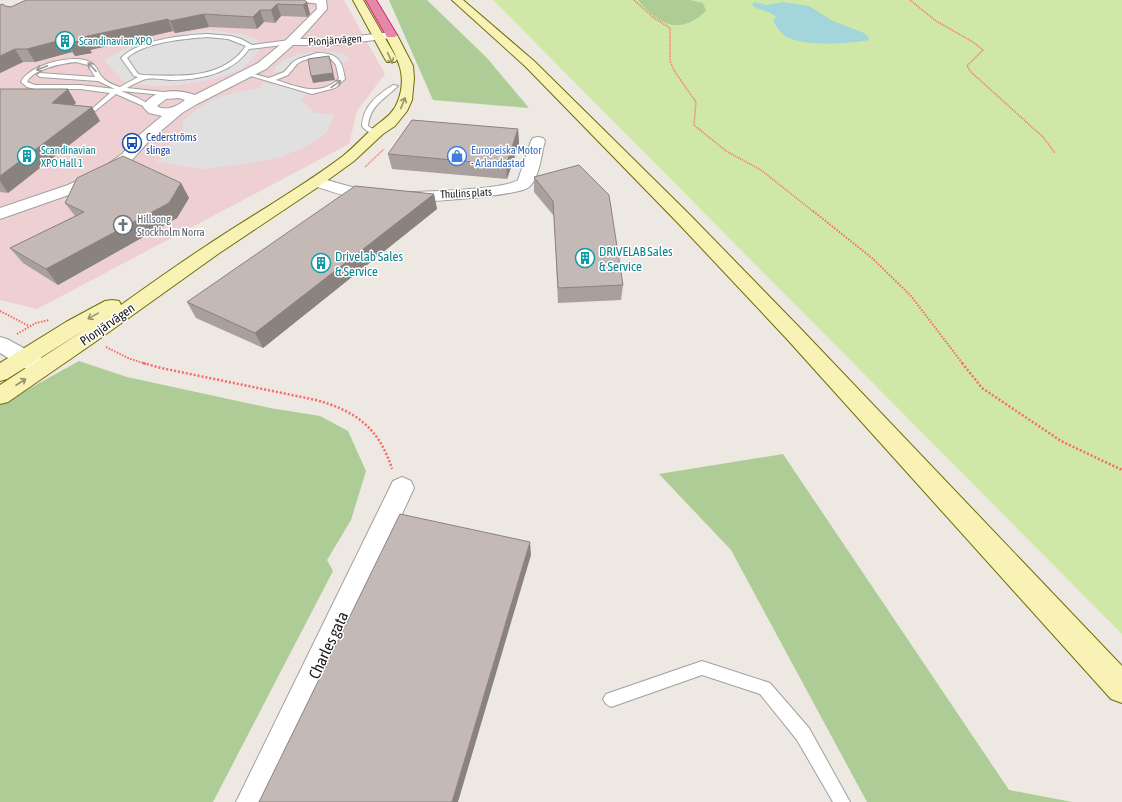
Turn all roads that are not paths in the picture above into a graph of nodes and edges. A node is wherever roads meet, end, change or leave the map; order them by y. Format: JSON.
{"nodes":[{"id":1,"x":266,"y":0,"type":"edge"},
{"id":2,"x":358,"y":0,"type":"edge"},
{"id":3,"x":371,"y":0,"type":"edge"},
{"id":4,"x":445,"y":0,"type":"edge"},
{"id":5,"x":457,"y":0,"type":"edge"},
{"id":6,"x":300,"y":1,"type":"edge"},
{"id":7,"x":321,"y":1,"type":"edge"},
{"id":8,"x":385,"y":36,"type":"junction"},
{"id":9,"x":290,"y":42,"type":"junction"},
{"id":10,"x":249,"y":47,"type":"junction"},
{"id":11,"x":247,"y":74,"type":"junction"},
{"id":12,"x":143,"y":77,"type":"junction"},
{"id":13,"x":100,"y":79,"type":"junction"},
{"id":14,"x":270,"y":80,"type":"junction"},
{"id":15,"x":227,"y":82,"type":"junction"},
{"id":16,"x":29,"y":86,"type":"junction"},
{"id":17,"x":83,"y":86,"type":"junction"},
{"id":18,"x":22,"y":88,"type":"edge"},
{"id":19,"x":124,"y":88,"type":"junction"},
{"id":20,"x":117,"y":92,"type":"junction"},
{"id":21,"x":175,"y":94,"type":"junction"},
{"id":22,"x":192,"y":101,"type":"junction"},
{"id":23,"x":151,"y":108,"type":"junction"},
{"id":24,"x":95,"y":109,"type":"dead end"},
{"id":25,"x":179,"y":109,"type":"junction"},
{"id":26,"x":589,"y":125,"type":"junction"},
{"id":27,"x":378,"y":131,"type":"junction"},
{"id":28,"x":143,"y":139,"type":"junction"},
{"id":29,"x":538,"y":141,"type":"dead end"},
{"id":30,"x":316,"y":182,"type":"junction"},
{"id":31,"x":0,"y":214,"type":"edge"},
{"id":32,"x":81,"y":332,"type":"junction"},
{"id":33,"x":0,"y":344,"type":"edge"},
{"id":34,"x":24,"y":358,"type":"junction"},
{"id":35,"x":43,"y":368,"type":"junction"},
{"id":36,"x":0,"y":373,"type":"edge"},
{"id":37,"x":0,"y":396,"type":"edge"},
{"id":38,"x":402,"y":488,"type":"road end"},
{"id":39,"x":1122,"y":688,"type":"edge"},
{"id":40,"x":611,"y":699,"type":"dead end"},
{"id":41,"x":253,"y":802,"type":"edge"},
{"id":42,"x":842,"y":802,"type":"edge"}],
"edges":[{"from":1,"to":6,"type":"lane"},
{"from":2,"to":8,"type":"main road","name":"Pionjärvägen"},
{"from":3,"to":8,"type":"highway"},
{"from":4,"to":26,"type":"main road"},
{"from":5,"to":26,"type":"main road"},
{"from":6,"to":7,"type":"lane"},
{"from":7,"to":9,"type":"street"},
{"from":8,"to":9,"type":"street","name":"Pionjärvägen"},
{"from":8,"to":27,"type":"main road","name":"Pionjärvägen","one_way":true},
{"from":27,"to":8,"type":"main road","name":"Pionjärvägen","one_way":true},
{"from":9,"to":10,"type":"lane"},
{"from":9,"to":11,"type":"street"},
{"from":10,"to":12,"type":"lane"},
{"from":10,"to":12,"type":"lane"},
{"from":11,"to":14,"type":"lane"},
{"from":11,"to":15,"type":"street"},
{"from":12,"to":19,"type":"lane"},
{"from":13,"to":16,"type":"lane","one_way":true},
{"from":13,"to":17,"type":"lane"},
{"from":13,"to":19,"type":"lane"},
{"from":14,"to":14,"type":"lane","one_way":true},
{"from":15,"to":21,"type":"street"},
{"from":15,"to":22,"type":"street"},
{"from":16,"to":17,"type":"lane"},
{"from":16,"to":18,"type":"lane"},
{"from":17,"to":20,"type":"lane"},
{"from":19,"to":20,"type":"lane"},
{"from":19,"to":21,"type":"lane"},
{"from":20,"to":23,"type":"lane"},
{"from":20,"to":24,"type":"lane"},
{"from":21,"to":22,"type":"street"},
{"from":21,"to":23,"type":"street"},
{"from":22,"to":25,"type":"street"},
{"from":23,"to":25,"type":"street"},
{"from":23,"to":28,"type":"street"},
{"from":25,"to":28,"type":"street"},
{"from":26,"to":39,"type":"main road"},
{"from":27,"to":30,"type":"main road","name":"Pionjärvägen"},
{"from":28,"to":31,"type":"street"},
{"from":29,"to":30,"type":"street","name":"Thulins plats"},
{"from":30,"to":32,"type":"main road","name":"Pionjärvägen"},
{"from":32,"to":34,"type":"main road","name":"Pionjärvägen"},
{"from":32,"to":35,"type":"main road","name":"Pionjärvägen"},
{"from":33,"to":34,"type":"street"},
{"from":34,"to":35,"type":"street"},
{"from":34,"to":36,"type":"main road","name":"Pionjärvägen"},
{"from":37,"to":35,"type":"main road","name":"Pionjärvägen","one_way":true},
{"from":38,"to":41,"type":"street","name":"Charles gata"},
{"from":40,"to":42,"type":"lane"}]}
